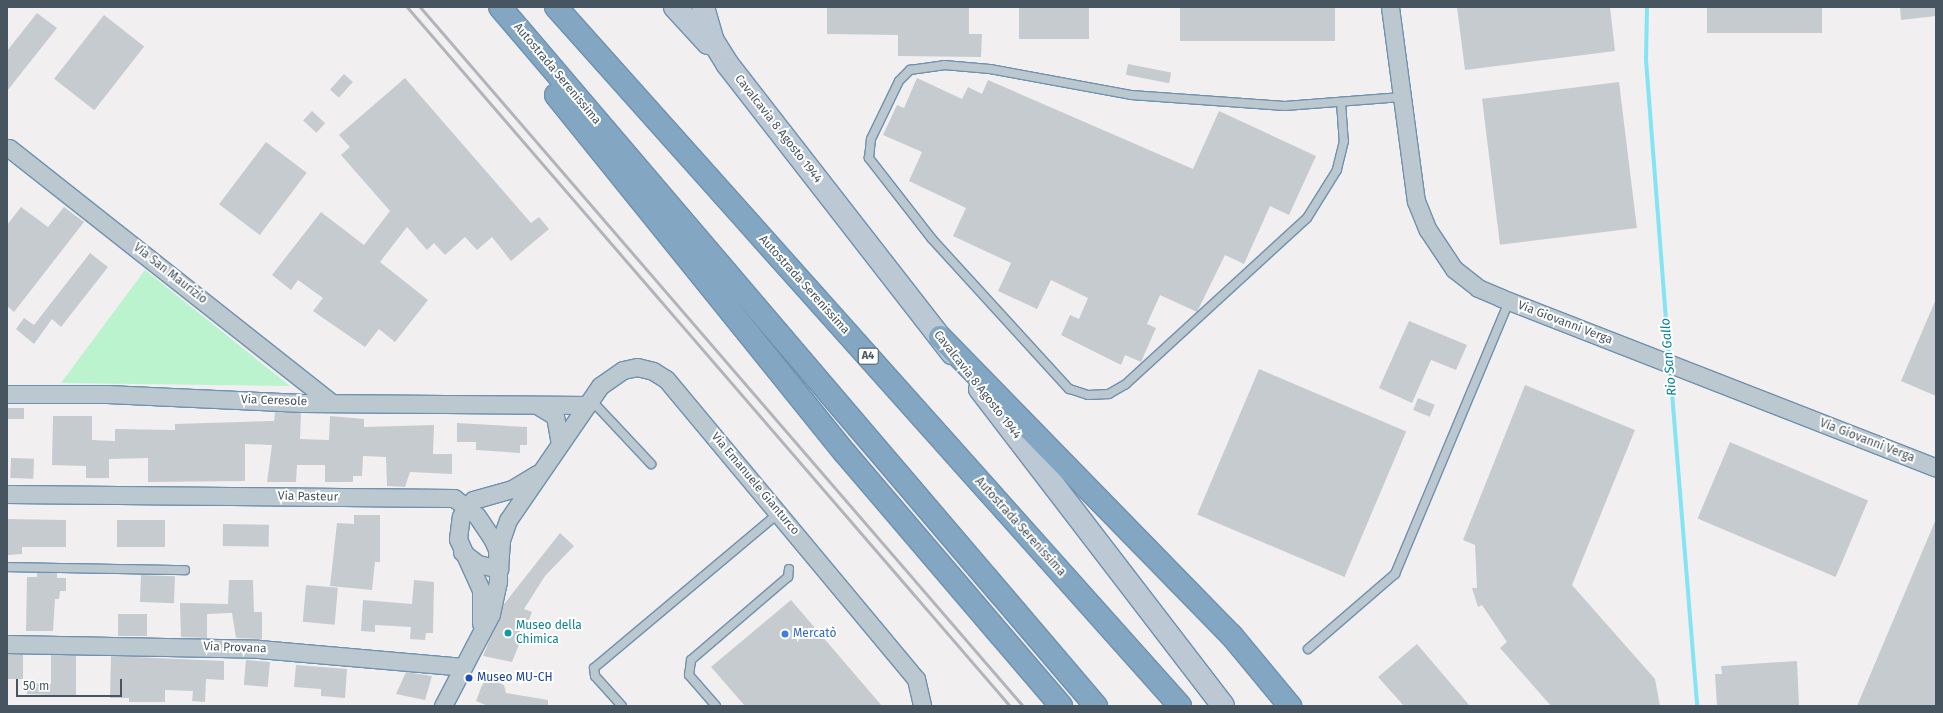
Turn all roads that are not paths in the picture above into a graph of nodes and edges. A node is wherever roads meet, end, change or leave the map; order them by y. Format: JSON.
{"nodes":[{"id":1,"x":485,"y":7,"type":"edge"},
{"id":2,"x":500,"y":7,"type":"edge"},
{"id":3,"x":556,"y":7,"type":"edge"},
{"id":4,"x":675,"y":7,"type":"edge"},
{"id":5,"x":703,"y":7,"type":"edge"},
{"id":6,"x":1390,"y":7,"type":"edge"},
{"id":7,"x":728,"y":65,"type":"junction"},
{"id":8,"x":1402,"y":96,"type":"junction"},
{"id":9,"x":1341,"y":102,"type":"junction"},
{"id":10,"x":9,"y":148,"type":"dead end"},
{"id":11,"x":1509,"y":302,"type":"junction"},
{"id":12,"x":940,"y":337,"type":"junction"},
{"id":13,"x":7,"y":394,"type":"edge"},
{"id":14,"x":331,"y":402,"type":"junction"},
{"id":15,"x":589,"y":403,"type":"junction"},
{"id":16,"x":540,"y":407,"type":"junction"},
{"id":17,"x":560,"y":443,"type":"junction"},
{"id":18,"x":650,"y":464,"type":"dead end"},
{"id":19,"x":1936,"y":468,"type":"edge"},
{"id":20,"x":539,"y":473,"type":"junction"},
{"id":21,"x":7,"y":494,"type":"edge"},
{"id":22,"x":467,"y":506,"type":"junction"},
{"id":23,"x":779,"y":513,"type":"junction"},
{"id":24,"x":462,"y":552,"type":"junction"},
{"id":25,"x":7,"y":567,"type":"edge"},
{"id":26,"x":499,"y":569,"type":"junction"},
{"id":27,"x":789,"y":569,"type":"dead end"},
{"id":28,"x":185,"y":570,"type":"dead end"},
{"id":29,"x":480,"y":631,"type":"junction"},
{"id":30,"x":7,"y":644,"type":"edge"},
{"id":31,"x":1308,"y":649,"type":"dead end"},
{"id":32,"x":463,"y":667,"type":"junction"},
{"id":33,"x":1218,"y":700,"type":"edge"},
{"id":34,"x":443,"y":706,"type":"edge"},
{"id":35,"x":622,"y":706,"type":"edge"},
{"id":36,"x":716,"y":706,"type":"edge"},
{"id":37,"x":922,"y":706,"type":"edge"},
{"id":38,"x":1061,"y":706,"type":"edge"},
{"id":39,"x":1096,"y":706,"type":"edge"},
{"id":40,"x":1180,"y":706,"type":"edge"},
{"id":41,"x":1290,"y":706,"type":"edge"}],
"edges":[{"from":1,"to":38,"type":"highway"},
{"from":2,"to":39,"type":"highway","name":"Autostrada Serenissima"},
{"from":3,"to":40,"type":"highway","name":"Autostrada Serenissima","number":"A4"},
{"from":4,"to":7,"type":"main road","name":"Cavalcavia 8 Agosto 1944"},
{"from":5,"to":7,"type":"main road","name":"Cavalcavia 8 Agosto 1944"},
{"from":6,"to":8,"type":"street","name":"Via Giovanni Verga"},
{"from":7,"to":12,"type":"main road","name":"Cavalcavia 8 Agosto 1944"},
{"from":8,"to":9,"type":"lane"},
{"from":8,"to":11,"type":"street","name":"Via Giovanni Verga"},
{"from":9,"to":9,"type":"lane"},
{"from":10,"to":14,"type":"street","name":"Via San Maurizio"},
{"from":11,"to":19,"type":"street","name":"Via Giovanni Verga"},
{"from":11,"to":31,"type":"lane"},
{"from":12,"to":33,"type":"main road","name":"Cavalcavia 8 Agosto 1944"},
{"from":12,"to":41,"type":"highway"},
{"from":13,"to":14,"type":"street","name":"Via Ceresole"},
{"from":14,"to":16,"type":"street","name":"Via Ceresole"},
{"from":15,"to":16,"type":"street","name":"Via Ceresole"},
{"from":15,"to":17,"type":"street","name":"Via Emanuele Gianturco"},
{"from":15,"to":18,"type":"lane"},
{"from":15,"to":23,"type":"street","name":"Via Emanuele Gianturco"},
{"from":16,"to":17,"type":"street"},
{"from":17,"to":20,"type":"street"},
{"from":20,"to":22,"type":"street"},
{"from":20,"to":26,"type":"street"},
{"from":21,"to":22,"type":"street","name":"Via Pasteur"},
{"from":22,"to":24,"type":"street"},
{"from":22,"to":26,"type":"street","name":"Via Pasteur"},
{"from":23,"to":35,"type":"lane"},
{"from":23,"to":37,"type":"street","name":"Via Emanuele Gianturco"},
{"from":24,"to":26,"type":"street"},
{"from":24,"to":29,"type":"street"},
{"from":25,"to":28,"type":"lane"},
{"from":26,"to":29,"type":"street","name":"Via Pasteur"},
{"from":27,"to":36,"type":"lane"},
{"from":29,"to":32,"type":"street","name":"Via Pasteur"},
{"from":30,"to":32,"type":"street","name":"Via Provana"},
{"from":32,"to":34,"type":"street","name":"Via Pasteur"}]}
